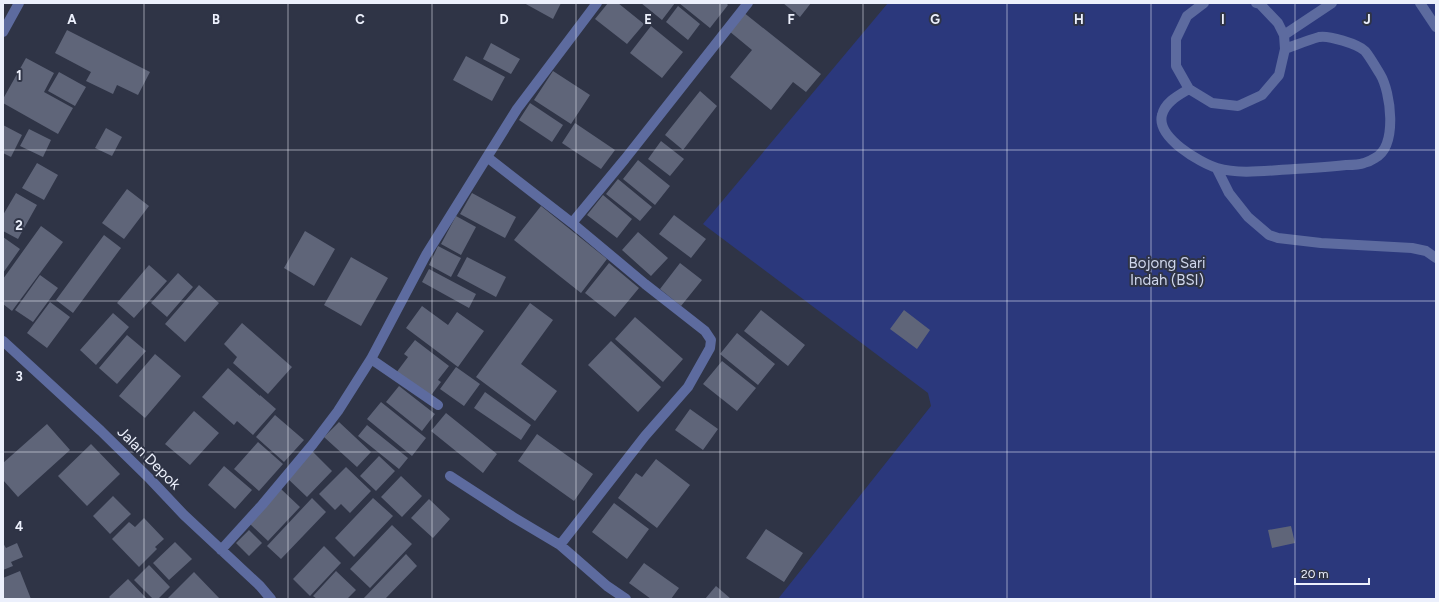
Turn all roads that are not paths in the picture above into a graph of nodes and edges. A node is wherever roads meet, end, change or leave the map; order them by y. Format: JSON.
{"nodes":[{"id":1,"x":19,"y":3,"type":"edge"},
{"id":2,"x":597,"y":3,"type":"edge"},
{"id":3,"x":748,"y":3,"type":"edge"},
{"id":4,"x":1204,"y":3,"type":"edge"},
{"id":5,"x":1256,"y":3,"type":"edge"},
{"id":6,"x":1332,"y":3,"type":"edge"},
{"id":7,"x":1420,"y":3,"type":"edge"},
{"id":8,"x":1436,"y":27,"type":"edge"},
{"id":9,"x":3,"y":32,"type":"edge"},
{"id":10,"x":1284,"y":36,"type":"junction"},
{"id":11,"x":1285,"y":49,"type":"junction"},
{"id":12,"x":1190,"y":89,"type":"junction"},
{"id":13,"x":487,"y":157,"type":"junction"},
{"id":14,"x":1218,"y":169,"type":"junction"},
{"id":15,"x":572,"y":223,"type":"junction"},
{"id":16,"x":1436,"y":258,"type":"edge"},
{"id":17,"x":3,"y":341,"type":"edge"},
{"id":18,"x":371,"y":359,"type":"junction"},
{"id":19,"x":438,"y":405,"type":"dead end"},
{"id":20,"x":450,"y":476,"type":"dead end"},
{"id":21,"x":560,"y":545,"type":"junction"},
{"id":22,"x":221,"y":550,"type":"junction"},
{"id":23,"x":271,"y":599,"type":"edge"},
{"id":24,"x":626,"y":599,"type":"edge"}],
"edges":[{"from":1,"to":9,"type":"street"},
{"from":2,"to":13,"type":"street"},
{"from":3,"to":15,"type":"street"},
{"from":4,"to":12,"type":"street"},
{"from":5,"to":10,"type":"street"},
{"from":6,"to":10,"type":"street"},
{"from":7,"to":8,"type":"street"},
{"from":10,"to":11,"type":"street"},
{"from":11,"to":12,"type":"street"},
{"from":11,"to":14,"type":"street"},
{"from":12,"to":14,"type":"street"},
{"from":13,"to":15,"type":"street"},
{"from":13,"to":18,"type":"street"},
{"from":14,"to":16,"type":"street"},
{"from":15,"to":21,"type":"street"},
{"from":17,"to":22,"type":"street","name":"Jalan Depok"},
{"from":18,"to":19,"type":"street"},
{"from":18,"to":22,"type":"street"},
{"from":20,"to":21,"type":"street"},
{"from":21,"to":24,"type":"street"},
{"from":22,"to":23,"type":"street","name":"Jalan Depok"}]}
